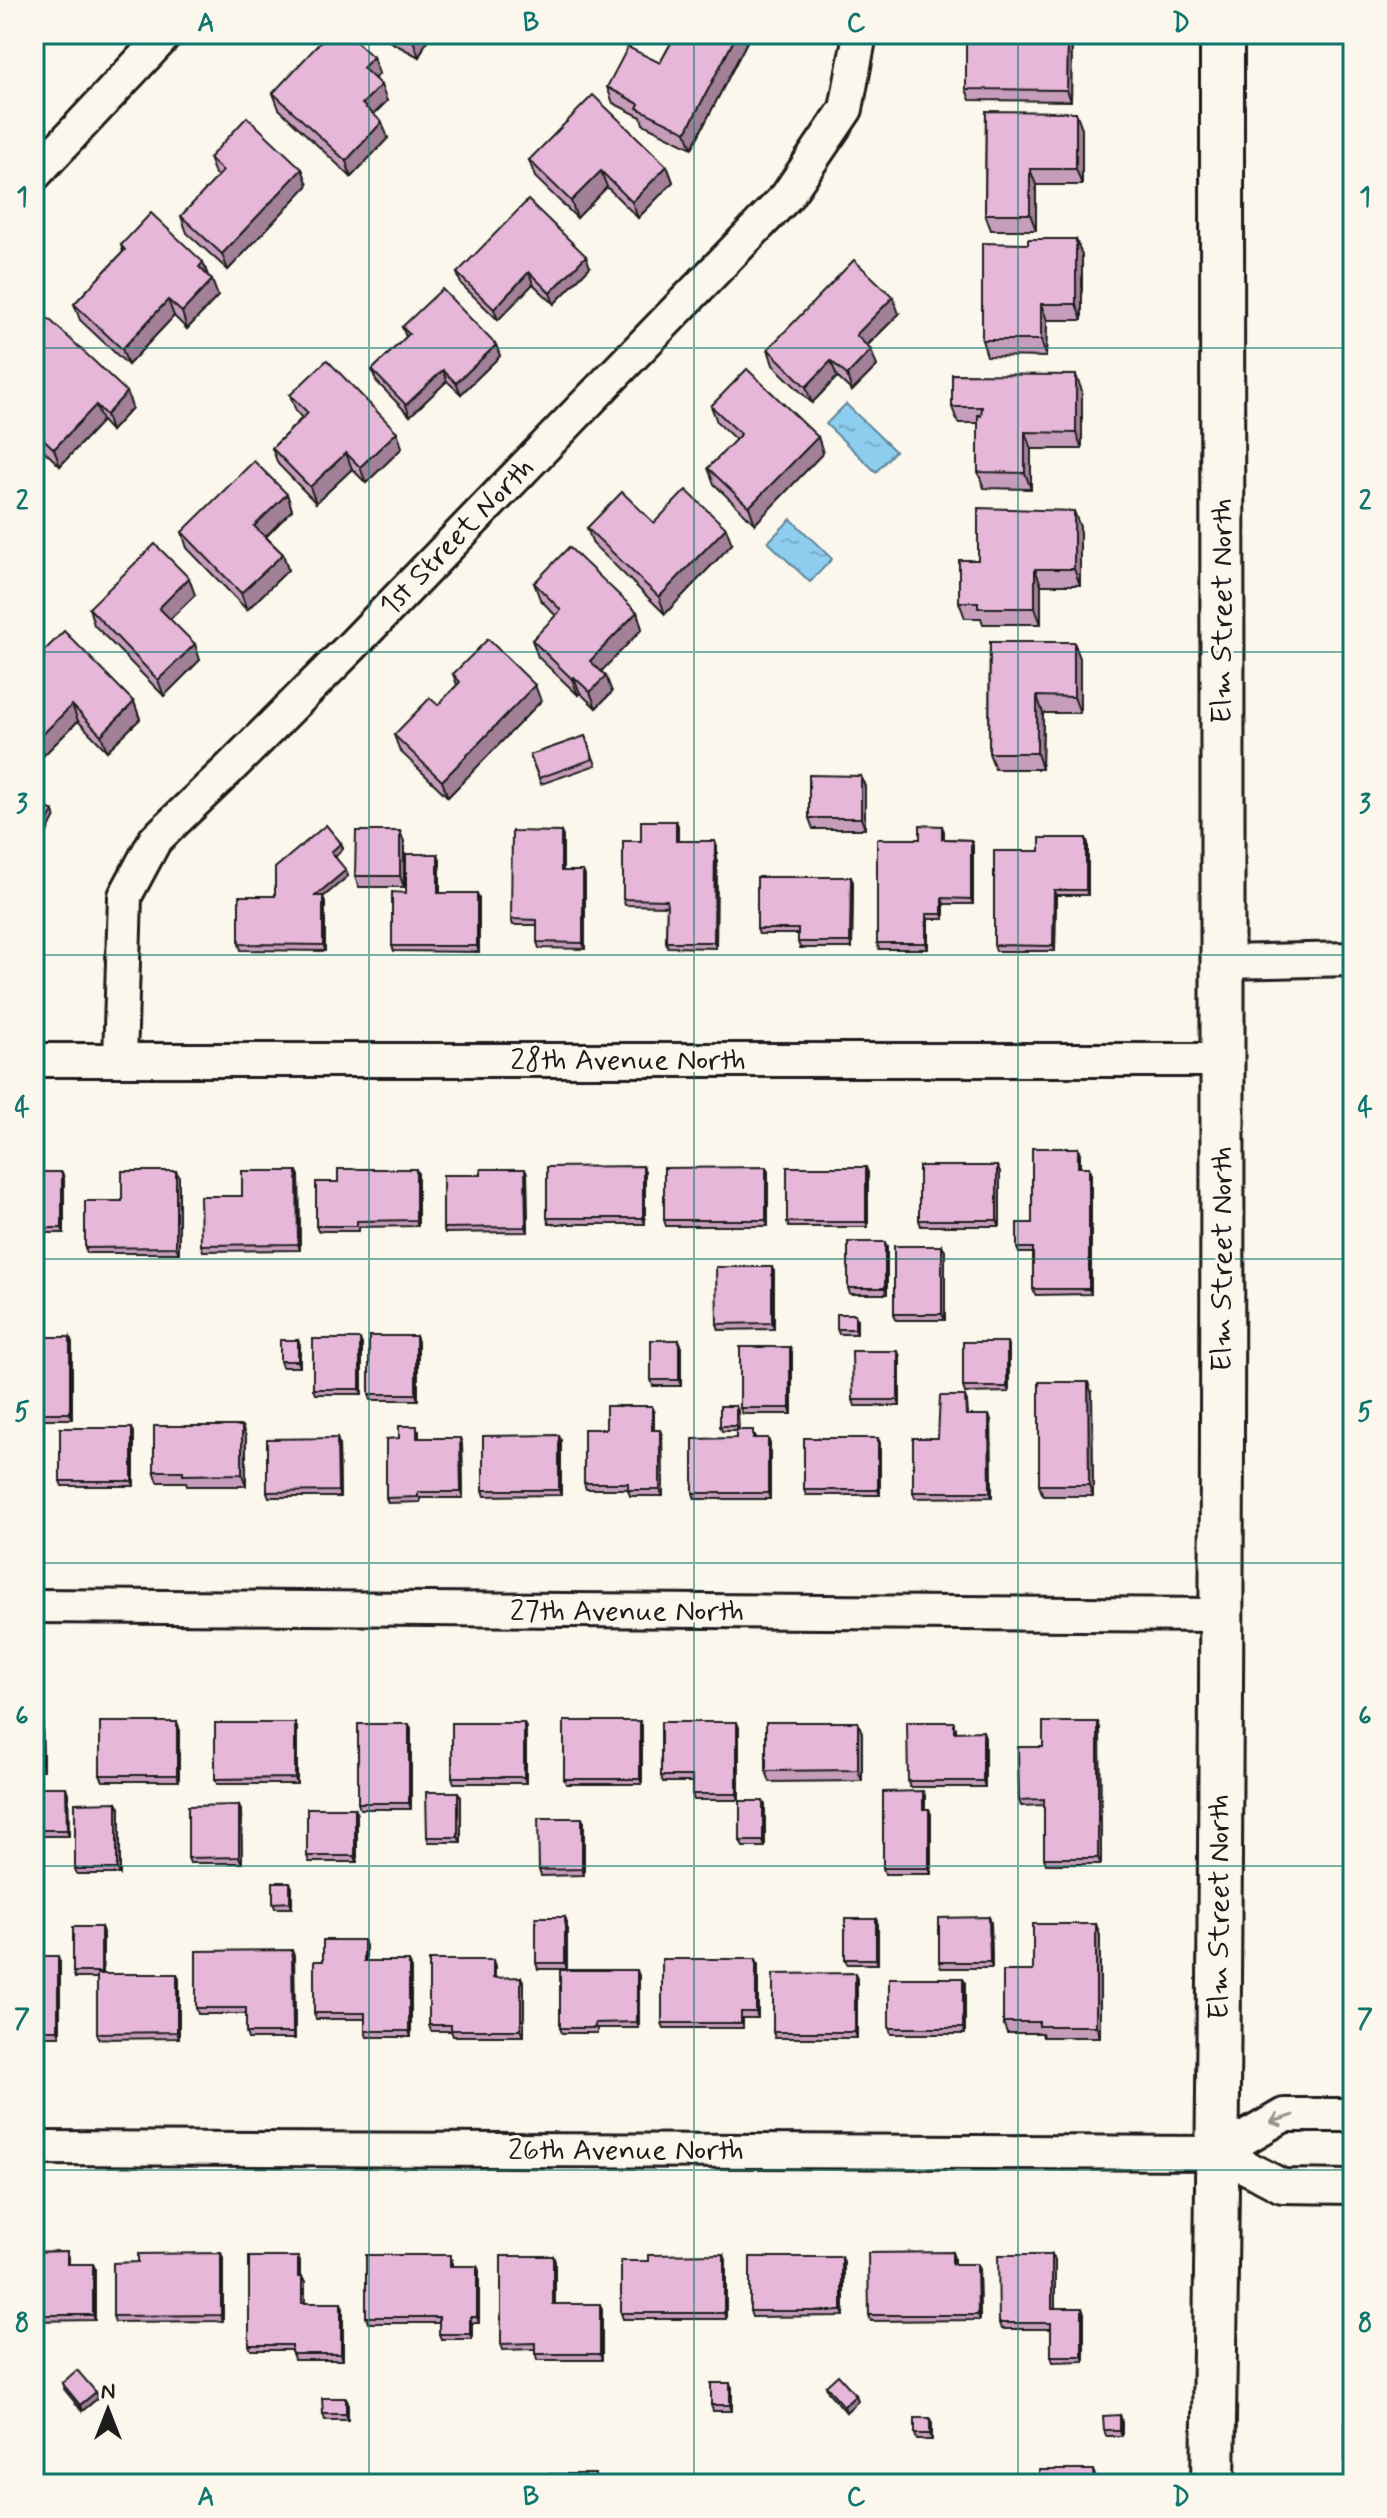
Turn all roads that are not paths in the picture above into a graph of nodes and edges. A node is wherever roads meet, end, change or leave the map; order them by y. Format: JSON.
{"nodes":[{"id":1,"x":166,"y":34,"type":"edge"},
{"id":2,"x":860,"y":34,"type":"edge"},
{"id":3,"x":1222,"y":34,"type":"edge"},
{"id":4,"x":34,"y":175,"type":"edge"},
{"id":5,"x":1353,"y":959,"type":"edge"},
{"id":6,"x":1223,"y":962,"type":"junction"},
{"id":7,"x":34,"y":1060,"type":"edge"},
{"id":8,"x":120,"y":1060,"type":"junction"},
{"id":9,"x":1223,"y":1060,"type":"junction"},
{"id":10,"x":34,"y":1606,"type":"edge"},
{"id":11,"x":1220,"y":1615,"type":"junction"},
{"id":12,"x":1353,"y":2115,"type":"edge"},
{"id":13,"x":34,"y":2148,"type":"edge"},
{"id":14,"x":1219,"y":2153,"type":"junction"},
{"id":15,"x":1353,"y":2187,"type":"edge"},
{"id":16,"x":1213,"y":2484,"type":"edge"}],
"edges":[{"from":1,"to":4,"type":"street"},
{"from":2,"to":8,"type":"street","name":"1st Street North"},
{"from":3,"to":6,"type":"street","name":"Elm Street North"},
{"from":5,"to":6,"type":"street"},
{"from":6,"to":9,"type":"street","name":"Elm Street North"},
{"from":7,"to":8,"type":"street","name":"28th Avenue North"},
{"from":8,"to":9,"type":"street","name":"28th Avenue North"},
{"from":9,"to":11,"type":"street","name":"Elm Street North"},
{"from":10,"to":11,"type":"street","name":"27th Avenue North"},
{"from":11,"to":14,"type":"street","name":"Elm Street North"},
{"from":12,"to":14,"type":"street","one_way":true},
{"from":13,"to":14,"type":"street","name":"26th Avenue North"},
{"from":14,"to":15,"type":"street"},
{"from":14,"to":16,"type":"street","name":"Elm Street North"}]}
